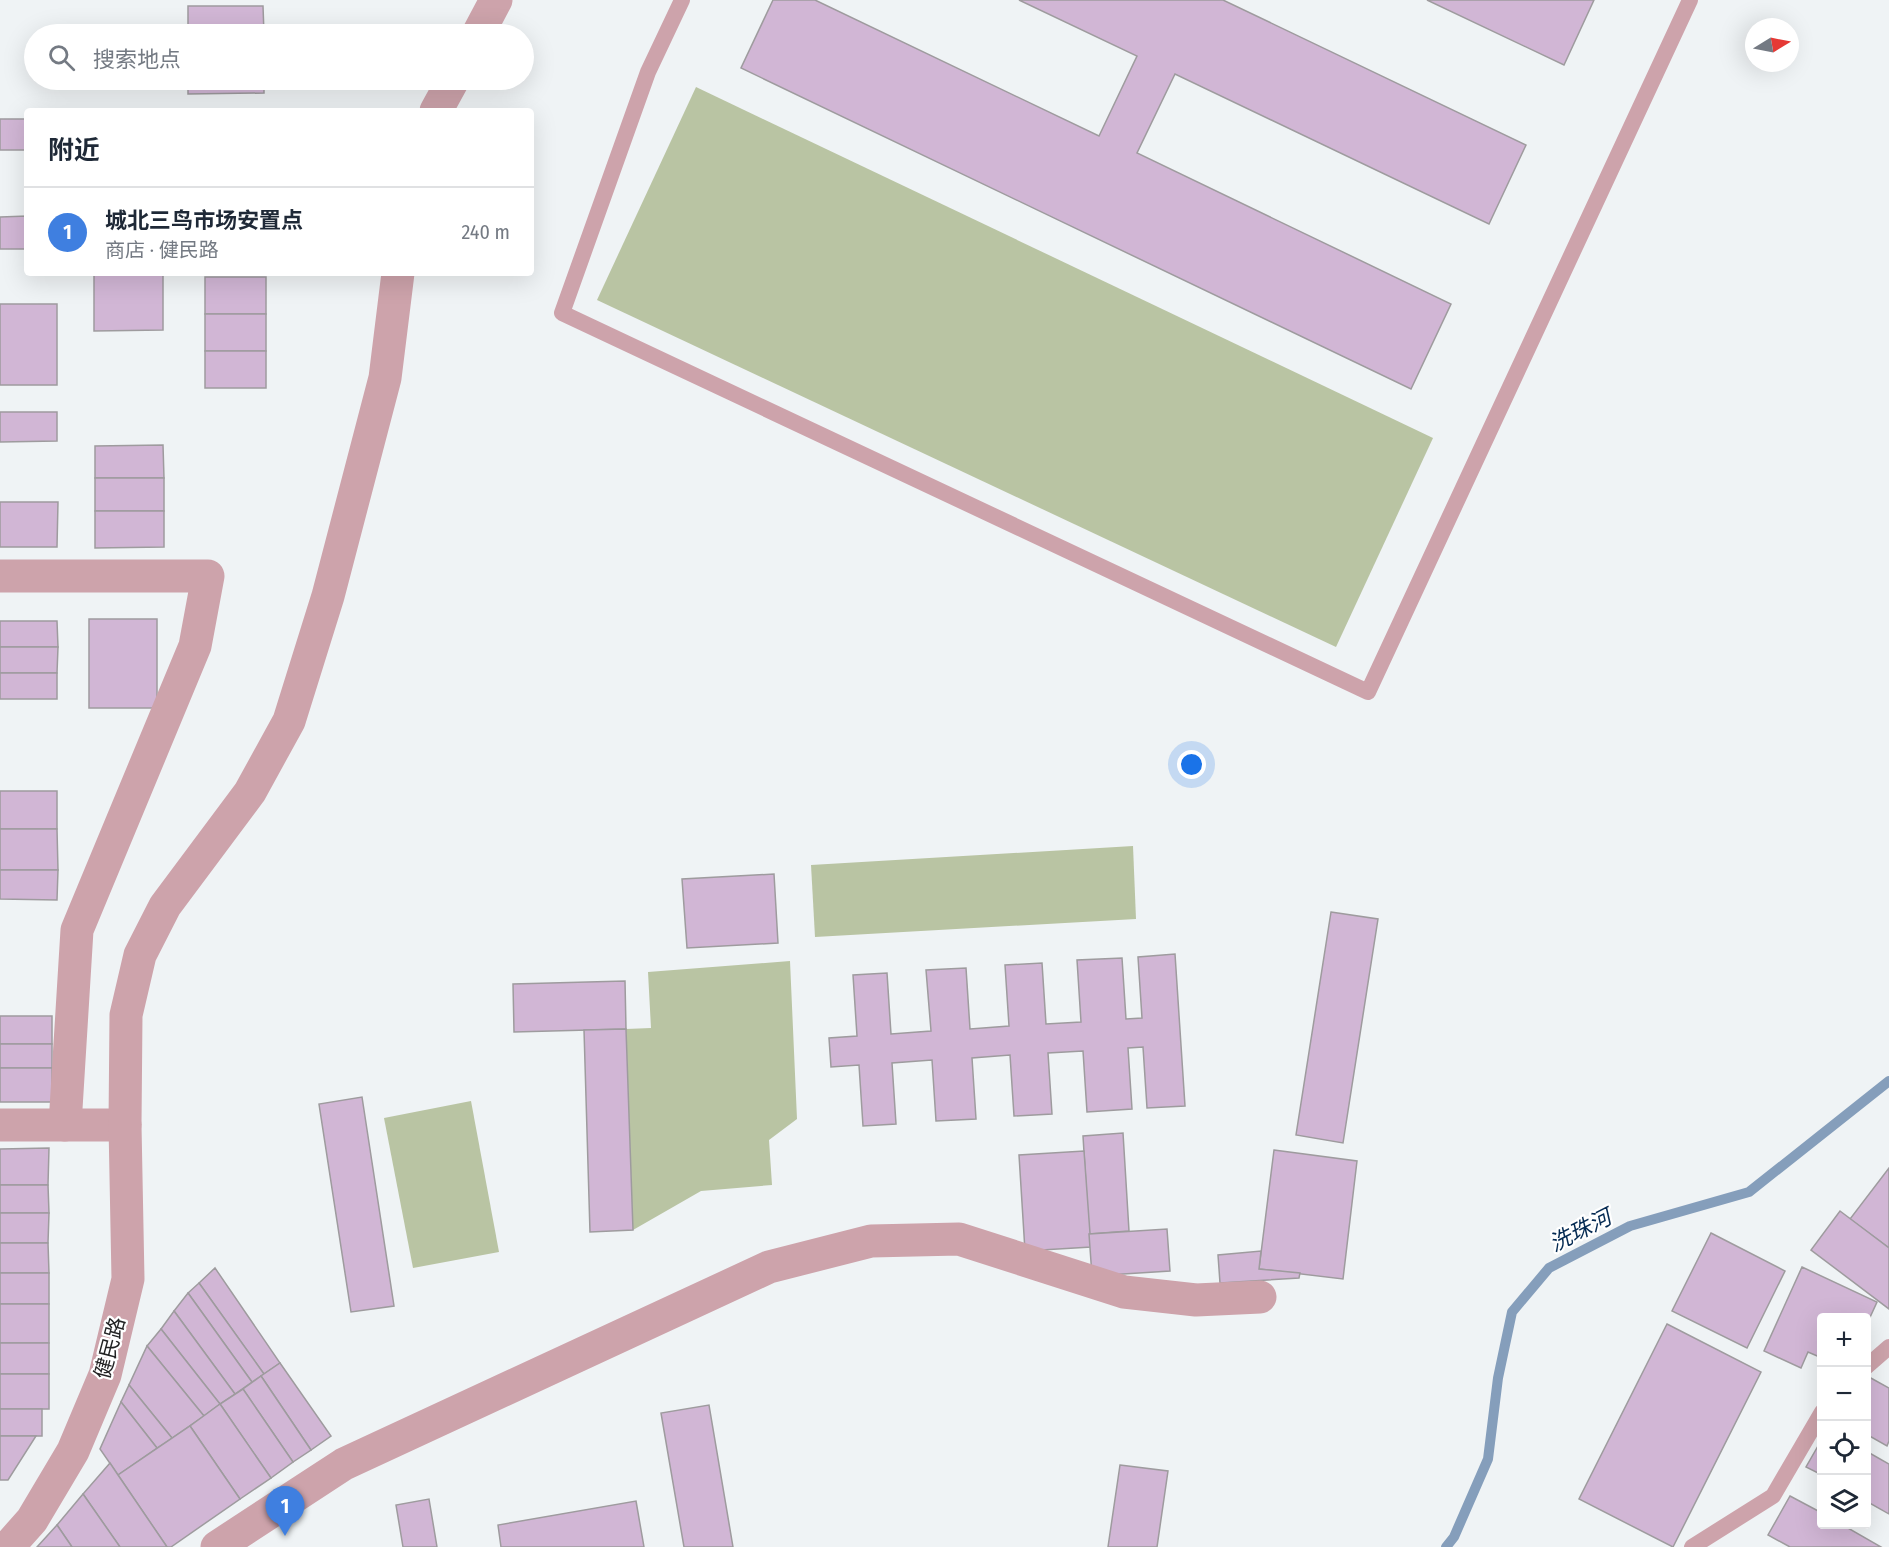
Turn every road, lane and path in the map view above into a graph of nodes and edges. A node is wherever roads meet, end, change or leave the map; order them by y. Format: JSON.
{"nodes":[{"id":1,"x":495,"y":0,"type":"edge"},
{"id":2,"x":682,"y":0,"type":"edge"},
{"id":3,"x":1690,"y":0,"type":"edge"},
{"id":4,"x":483,"y":24,"type":"edge"},
{"id":5,"x":448,"y":90,"type":"edge"},
{"id":6,"x":438,"y":108,"type":"edge"},
{"id":7,"x":398,"y":276,"type":"edge"},
{"id":8,"x":0,"y":576,"type":"edge"},
{"id":9,"x":0,"y":1125,"type":"edge"},
{"id":10,"x":65,"y":1125,"type":"junction"},
{"id":11,"x":124,"y":1125,"type":"junction"},
{"id":12,"x":1260,"y":1297,"type":"dead end"},
{"id":13,"x":1889,"y":1347,"type":"edge"},
{"id":14,"x":1871,"y":1363,"type":"edge"},
{"id":15,"x":1817,"y":1419,"type":"edge"},
{"id":16,"x":8,"y":1547,"type":"edge"},
{"id":17,"x":217,"y":1547,"type":"edge"},
{"id":18,"x":1692,"y":1547,"type":"edge"}],
"edges":[{"from":1,"to":4,"type":"street"},
{"from":2,"to":3,"type":"lane"},
{"from":5,"to":6,"type":"street"},
{"from":7,"to":11,"type":"street","name":"健民路"},
{"from":8,"to":10,"type":"street"},
{"from":9,"to":10,"type":"street"},
{"from":10,"to":11,"type":"street"},
{"from":11,"to":16,"type":"street","name":"健民路"},
{"from":12,"to":17,"type":"street"},
{"from":13,"to":14,"type":"lane"},
{"from":15,"to":18,"type":"lane"}]}
